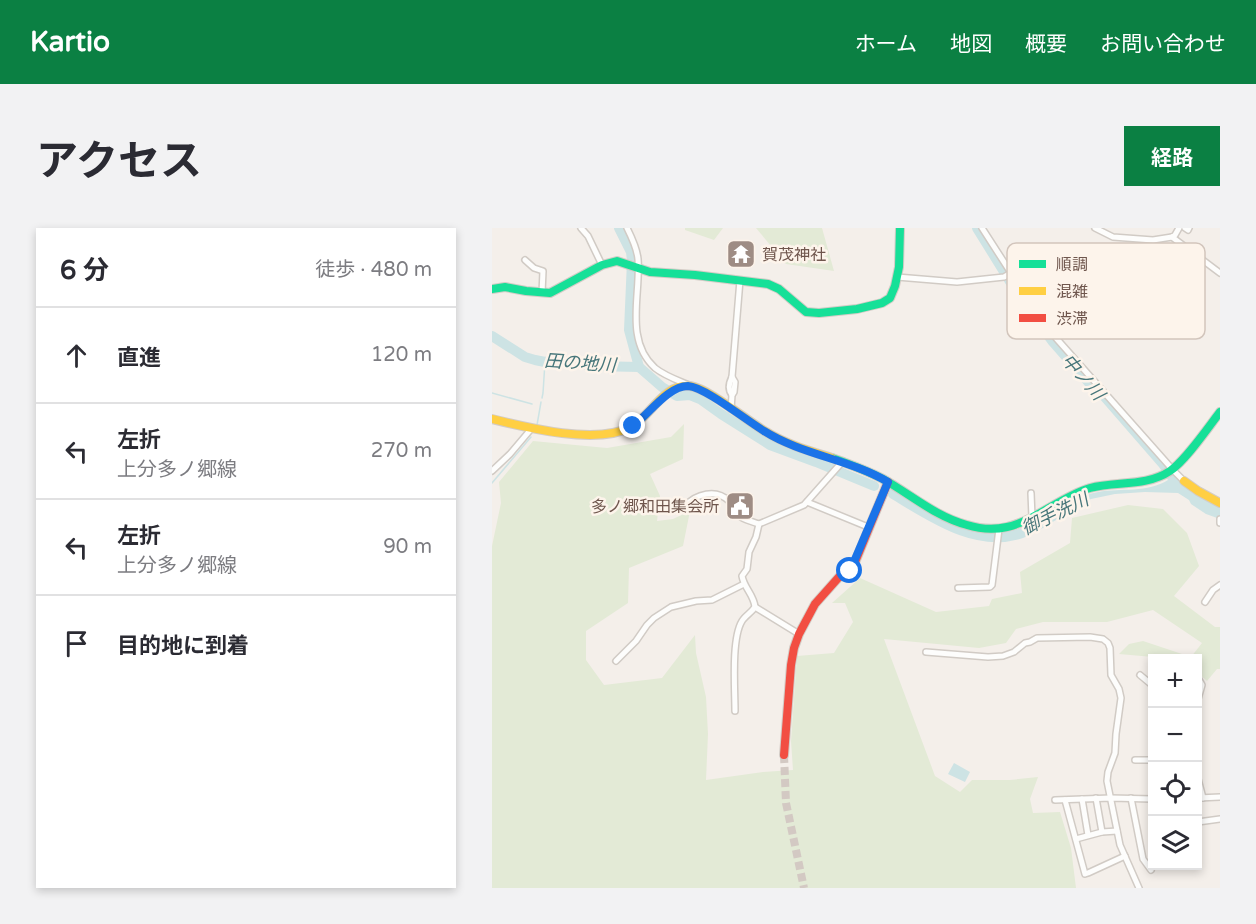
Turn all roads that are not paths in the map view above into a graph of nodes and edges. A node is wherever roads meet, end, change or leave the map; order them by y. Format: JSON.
{"nodes":[{"id":1,"x":581,"y":228,"type":"edge"},
{"id":2,"x":627,"y":228,"type":"edge"},
{"id":3,"x":900,"y":228,"type":"edge"},
{"id":4,"x":982,"y":228,"type":"edge"},
{"id":5,"x":1095,"y":228,"type":"edge"},
{"id":6,"x":1179,"y":228,"type":"edge"},
{"id":7,"x":1172,"y":237,"type":"junction"},
{"id":8,"x":1180,"y":243,"type":"edge"},
{"id":9,"x":525,"y":260,"type":"dead end"},
{"id":10,"x":1205,"y":262,"type":"edge"},
{"id":11,"x":602,"y":264,"type":"junction"},
{"id":12,"x":637,"y":268,"type":"junction"},
{"id":13,"x":1007,"y":273,"type":"edge"},
{"id":14,"x":1220,"y":273,"type":"edge"},
{"id":15,"x":1007,"y":275,"type":"edge"},
{"id":16,"x":897,"y":277,"type":"junction"},
{"id":17,"x":740,"y":280,"type":"junction"},
{"id":18,"x":492,"y":289,"type":"edge"},
{"id":19,"x":542,"y":293,"type":"junction"},
{"id":20,"x":1057,"y":339,"type":"edge"},
{"id":21,"x":692,"y":387,"type":"junction"},
{"id":22,"x":731,"y":409,"type":"junction"},
{"id":23,"x":1220,"y":412,"type":"edge"},
{"id":24,"x":492,"y":419,"type":"edge"},
{"id":25,"x":532,"y":428,"type":"junction"},
{"id":26,"x":841,"y":464,"type":"junction"},
{"id":27,"x":492,"y":471,"type":"edge"},
{"id":28,"x":1169,"y":472,"type":"junction"},
{"id":29,"x":1184,"y":481,"type":"joint"},
{"id":30,"x":888,"y":482,"type":"junction"},
{"id":31,"x":1031,"y":494,"type":"dead end"},
{"id":32,"x":807,"y":502,"type":"junction"},
{"id":33,"x":1220,"y":503,"type":"edge"},
{"id":34,"x":686,"y":506,"type":"dead end"},
{"id":35,"x":1032,"y":517,"type":"junction"},
{"id":36,"x":759,"y":524,"type":"junction"},
{"id":37,"x":868,"y":527,"type":"junction"},
{"id":38,"x":999,"y":531,"type":"junction"},
{"id":39,"x":744,"y":584,"type":"junction"},
{"id":40,"x":1220,"y":585,"type":"edge"},
{"id":41,"x":958,"y":588,"type":"dead end"},
{"id":42,"x":1205,"y":602,"type":"dead end"},
{"id":43,"x":755,"y":607,"type":"junction"},
{"id":44,"x":799,"y":634,"type":"junction"},
{"id":45,"x":926,"y":652,"type":"dead end"},
{"id":46,"x":616,"y":661,"type":"dead end"},
{"id":47,"x":1140,"y":675,"type":"dead end"},
{"id":48,"x":1148,"y":682,"type":"edge"},
{"id":49,"x":735,"y":711,"type":"dead end"},
{"id":50,"x":784,"y":755,"type":"tunnel mouth"},
{"id":51,"x":1135,"y":760,"type":"dead end"},
{"id":52,"x":1148,"y":760,"type":"edge"},
{"id":53,"x":1220,"y":797,"type":"edge"},
{"id":54,"x":1096,"y":798,"type":"junction"},
{"id":55,"x":1111,"y":798,"type":"junction"},
{"id":56,"x":1131,"y":798,"type":"junction"},
{"id":57,"x":1202,"y":798,"type":"edge"},
{"id":58,"x":1082,"y":799,"type":"junction"},
{"id":59,"x":1148,"y":799,"type":"edge"},
{"id":60,"x":1055,"y":800,"type":"dead end"},
{"id":61,"x":1065,"y":800,"type":"junction"},
{"id":62,"x":1220,"y":819,"type":"edge"},
{"id":63,"x":1202,"y":821,"type":"edge"},
{"id":64,"x":1117,"y":831,"type":"junction"},
{"id":65,"x":1102,"y":832,"type":"junction"},
{"id":66,"x":1088,"y":836,"type":"junction"},
{"id":67,"x":1076,"y":838,"type":"junction"},
{"id":68,"x":1125,"y":856,"type":"junction"},
{"id":69,"x":1148,"y":866,"type":"edge"},
{"id":70,"x":1137,"y":887,"type":"edge"}],
"edges":[{"from":1,"to":11,"type":"street"},
{"from":2,"to":12,"type":"street"},
{"from":3,"to":16,"type":"street"},
{"from":4,"to":13,"type":"street"},
{"from":5,"to":7,"type":"street"},
{"from":6,"to":7,"type":"street"},
{"from":7,"to":8,"type":"street"},
{"from":9,"to":19,"type":"street"},
{"from":10,"to":14,"type":"street"},
{"from":11,"to":12,"type":"street"},
{"from":11,"to":19,"type":"street"},
{"from":12,"to":17,"type":"street"},
{"from":12,"to":21,"type":"street"},
{"from":15,"to":16,"type":"street"},
{"from":16,"to":17,"type":"street"},
{"from":17,"to":22,"type":"street"},
{"from":18,"to":19,"type":"street"},
{"from":20,"to":28,"type":"street"},
{"from":21,"to":22,"type":"street"},
{"from":21,"to":25,"type":"street"},
{"from":22,"to":26,"type":"street"},
{"from":23,"to":28,"type":"street"},
{"from":24,"to":25,"type":"street"},
{"from":25,"to":27,"type":"street"},
{"from":26,"to":30,"type":"street"},
{"from":26,"to":32,"type":"street"},
{"from":28,"to":29,"type":"street"},
{"from":28,"to":35,"type":"street"},
{"from":29,"to":33,"type":"street"},
{"from":30,"to":37,"type":"street"},
{"from":30,"to":38,"type":"street"},
{"from":31,"to":35,"type":"street"},
{"from":32,"to":36,"type":"street"},
{"from":32,"to":37,"type":"street"},
{"from":34,"to":36,"type":"street"},
{"from":35,"to":38,"type":"street"},
{"from":36,"to":39,"type":"street"},
{"from":37,"to":44,"type":"street"},
{"from":38,"to":41,"type":"street"},
{"from":39,"to":43,"type":"street"},
{"from":39,"to":46,"type":"street"},
{"from":40,"to":42,"type":"street"},
{"from":43,"to":44,"type":"street"},
{"from":43,"to":49,"type":"street"},
{"from":44,"to":50,"type":"street"},
{"from":45,"to":55,"type":"street"},
{"from":47,"to":48,"type":"street"},
{"from":51,"to":52,"type":"street"},
{"from":53,"to":57,"type":"street"},
{"from":54,"to":55,"type":"street"},
{"from":54,"to":58,"type":"street"},
{"from":54,"to":65,"type":"street"},
{"from":55,"to":56,"type":"street"},
{"from":55,"to":64,"type":"street"},
{"from":56,"to":59,"type":"street"},
{"from":56,"to":69,"type":"street"},
{"from":58,"to":61,"type":"street"},
{"from":58,"to":66,"type":"street"},
{"from":60,"to":61,"type":"street"},
{"from":61,"to":67,"type":"street"},
{"from":62,"to":63,"type":"street"},
{"from":64,"to":65,"type":"street"},
{"from":64,"to":68,"type":"street"},
{"from":65,"to":66,"type":"street"},
{"from":66,"to":67,"type":"street"},
{"from":67,"to":68,"type":"street"},
{"from":68,"to":70,"type":"street"}]}
